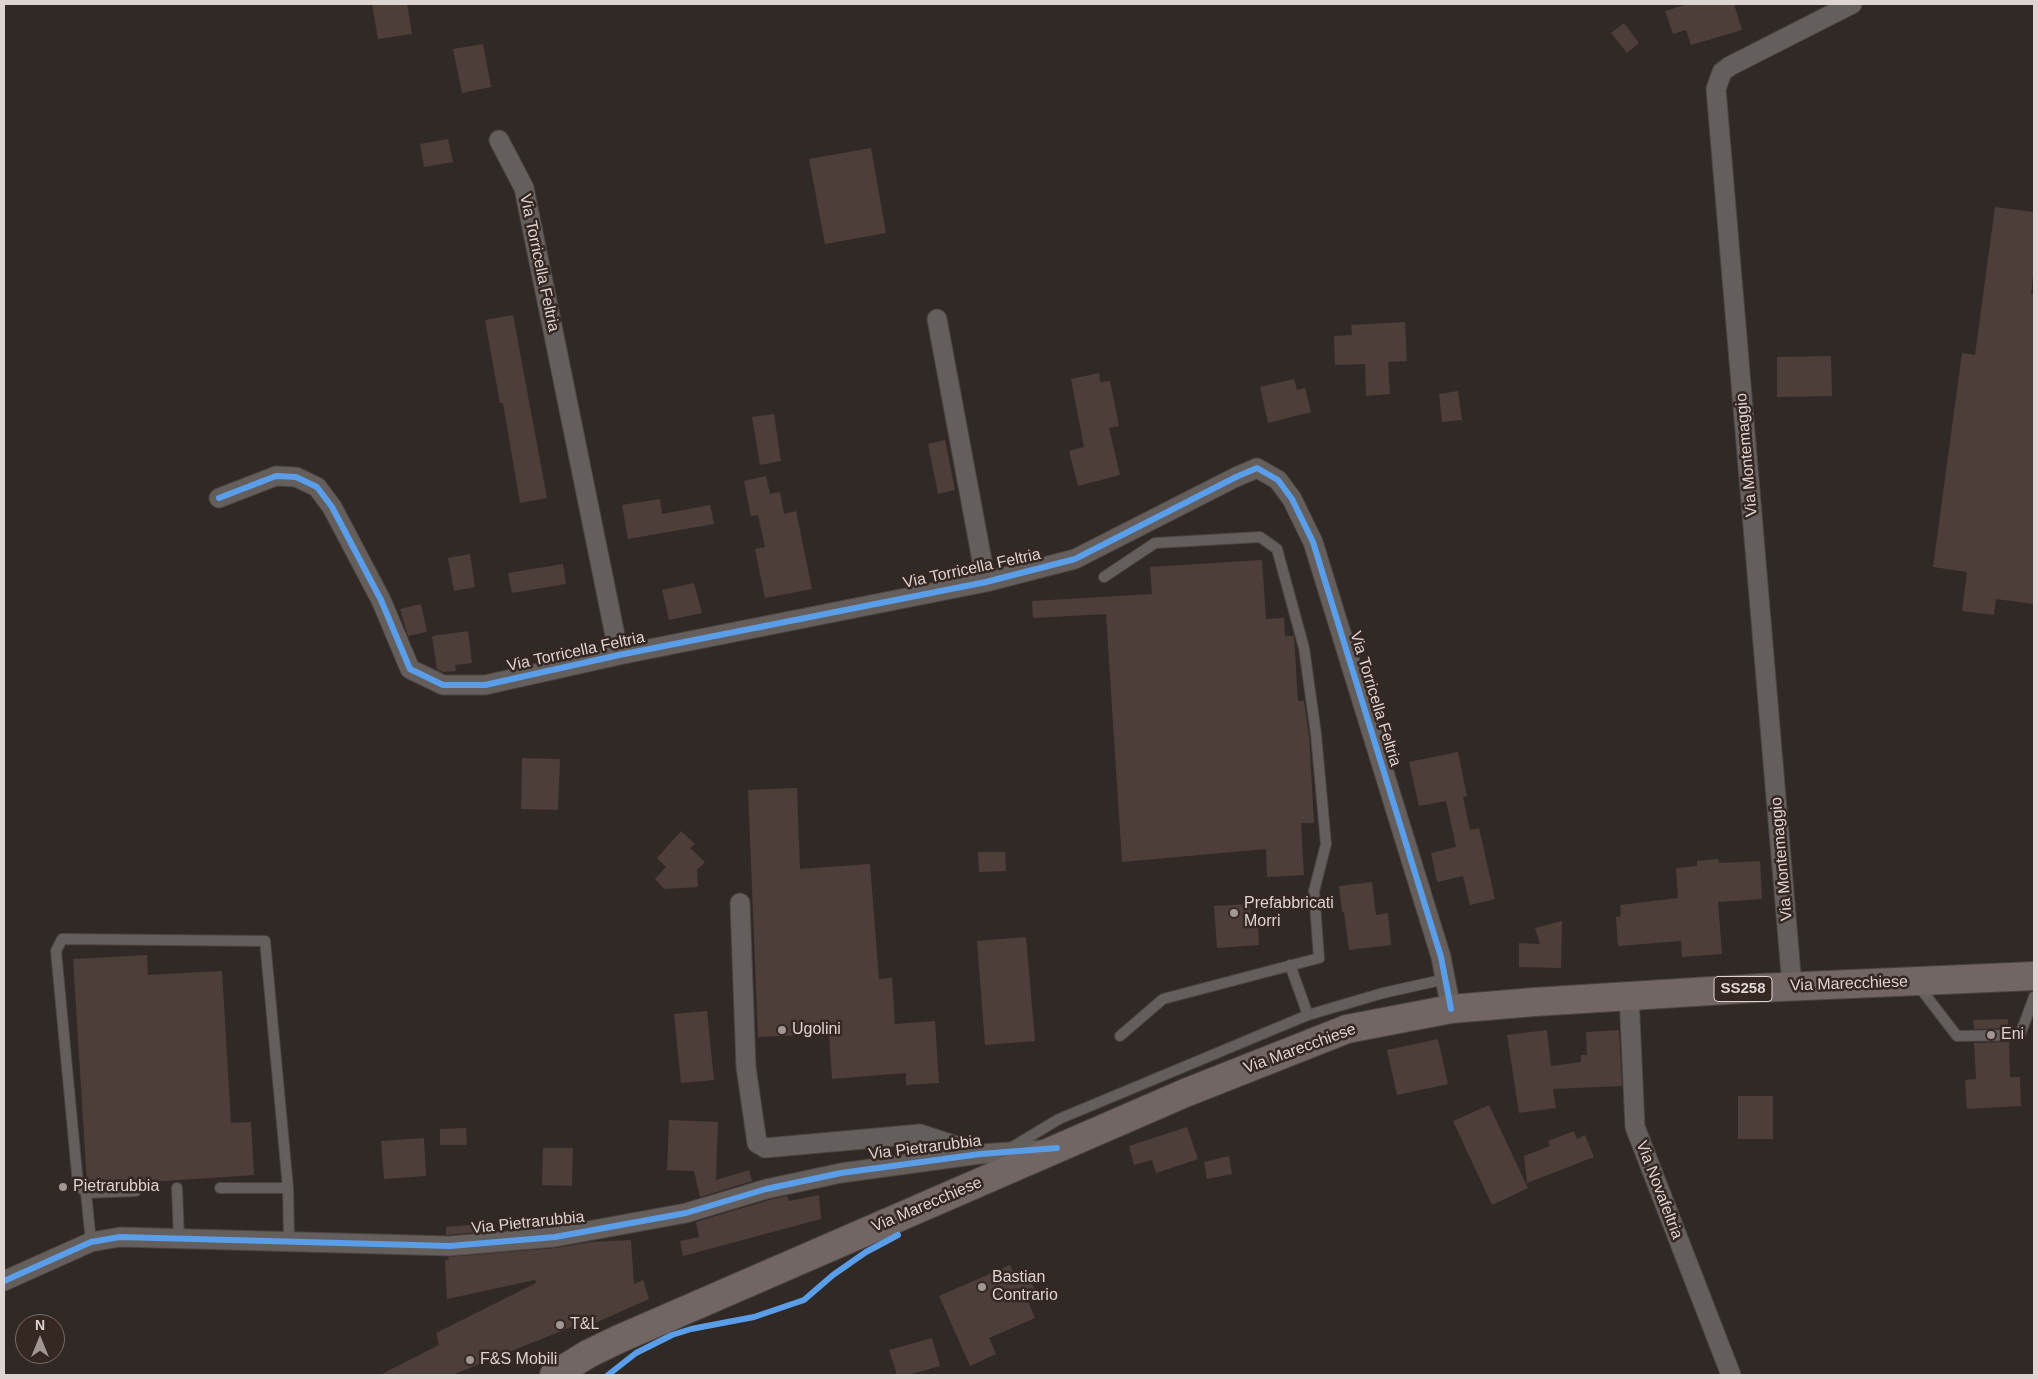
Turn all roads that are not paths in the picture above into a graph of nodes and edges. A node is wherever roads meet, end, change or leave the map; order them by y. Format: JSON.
{"nodes":[{"id":1,"x":1852,"y":4,"type":"edge"},
{"id":2,"x":498,"y":140,"type":"dead end"},
{"id":3,"x":938,"y":319,"type":"dead end"},
{"id":4,"x":218,"y":498,"type":"dead end"},
{"id":5,"x":1104,"y":577,"type":"dead end"},
{"id":6,"x":986,"y":582,"type":"junction"},
{"id":7,"x":618,"y":655,"type":"junction"},
{"id":8,"x":740,"y":903,"type":"dead end"},
{"id":9,"x":1290,"y":965,"type":"junction"},
{"id":10,"x":2034,"y":976,"type":"edge"},
{"id":11,"x":1446,"y":978,"type":"junction"},
{"id":12,"x":1915,"y":981,"type":"junction"},
{"id":13,"x":1792,"y":986,"type":"junction"},
{"id":14,"x":1629,"y":995,"type":"junction"},
{"id":15,"x":2034,"y":997,"type":"edge"},
{"id":16,"x":1451,"y":1009,"type":"junction"},
{"id":17,"x":1308,"y":1015,"type":"junction"},
{"id":18,"x":1120,"y":1036,"type":"dead end"},
{"id":19,"x":1057,"y":1148,"type":"junction"},
{"id":20,"x":1002,"y":1153,"type":"junction"},
{"id":21,"x":980,"y":1154,"type":"junction"},
{"id":22,"x":177,"y":1188,"type":"dead end"},
{"id":23,"x":220,"y":1188,"type":"dead end"},
{"id":24,"x":288,"y":1188,"type":"junction"},
{"id":25,"x":136,"y":1191,"type":"dead end"},
{"id":26,"x":86,"y":1193,"type":"junction"},
{"id":27,"x":179,"y":1238,"type":"junction"},
{"id":28,"x":289,"y":1240,"type":"junction"},
{"id":29,"x":91,"y":1242,"type":"junction"},
{"id":30,"x":4,"y":1281,"type":"edge"},
{"id":31,"x":619,"y":1339,"type":"junction"},
{"id":32,"x":554,"y":1375,"type":"edge"},
{"id":33,"x":590,"y":1375,"type":"edge"},
{"id":34,"x":1730,"y":1375,"type":"edge"}],
"edges":[{"from":1,"to":13,"type":"street","name":"Via Montemaggio"},
{"from":2,"to":7,"type":"street","name":"Via Torricella Feltria"},
{"from":3,"to":6,"type":"street","name":"Via Torricella Feltria"},
{"from":4,"to":7,"type":"street","name":"Via Torricella Feltria"},
{"from":5,"to":9,"type":"lane"},
{"from":6,"to":7,"type":"street","name":"Via Torricella Feltria"},
{"from":6,"to":11,"type":"street","name":"Via Torricella Feltria"},
{"from":8,"to":21,"type":"street","name":"Via Pietrarubbia"},
{"from":9,"to":17,"type":"lane"},
{"from":9,"to":18,"type":"lane"},
{"from":10,"to":12,"type":"main road","name":"Via Marecchiese","number":"SS258"},
{"from":11,"to":16,"type":"street","name":"Via Torricella Feltria"},
{"from":11,"to":17,"type":"lane"},
{"from":12,"to":13,"type":"main road","name":"Via Marecchiese","number":"SS258"},
{"from":12,"to":15,"type":"lane"},
{"from":13,"to":14,"type":"main road","name":"Via Marecchiese","number":"SS258"},
{"from":14,"to":16,"type":"main road","name":"Via Marecchiese","number":"SS258"},
{"from":14,"to":34,"type":"street","name":"Via Novafeltria"},
{"from":16,"to":19,"type":"main road","name":"Via Marecchiese","number":"SS258"},
{"from":17,"to":20,"type":"lane"},
{"from":19,"to":20,"type":"street","name":"Via Pietrarubbia"},
{"from":19,"to":31,"type":"main road","name":"Via Marecchiese","number":"SS258"},
{"from":20,"to":21,"type":"street","name":"Via Pietrarubbia"},
{"from":21,"to":28,"type":"street","name":"Via Pietrarubbia"},
{"from":22,"to":27,"type":"lane"},
{"from":23,"to":24,"type":"lane"},
{"from":24,"to":26,"type":"lane"},
{"from":24,"to":28,"type":"lane"},
{"from":25,"to":26,"type":"lane"},
{"from":26,"to":29,"type":"lane"},
{"from":27,"to":28,"type":"street","name":"Via Pietrarubbia"},
{"from":27,"to":29,"type":"street","name":"Via Pietrarubbia"},
{"from":29,"to":30,"type":"street","name":"Via Pietrarubbia"},
{"from":31,"to":32,"type":"main road","name":"Via Marecchiese","number":"SS258"},
{"from":31,"to":33,"type":"main road","name":"Via Marecchiese","number":"SS258"}]}
